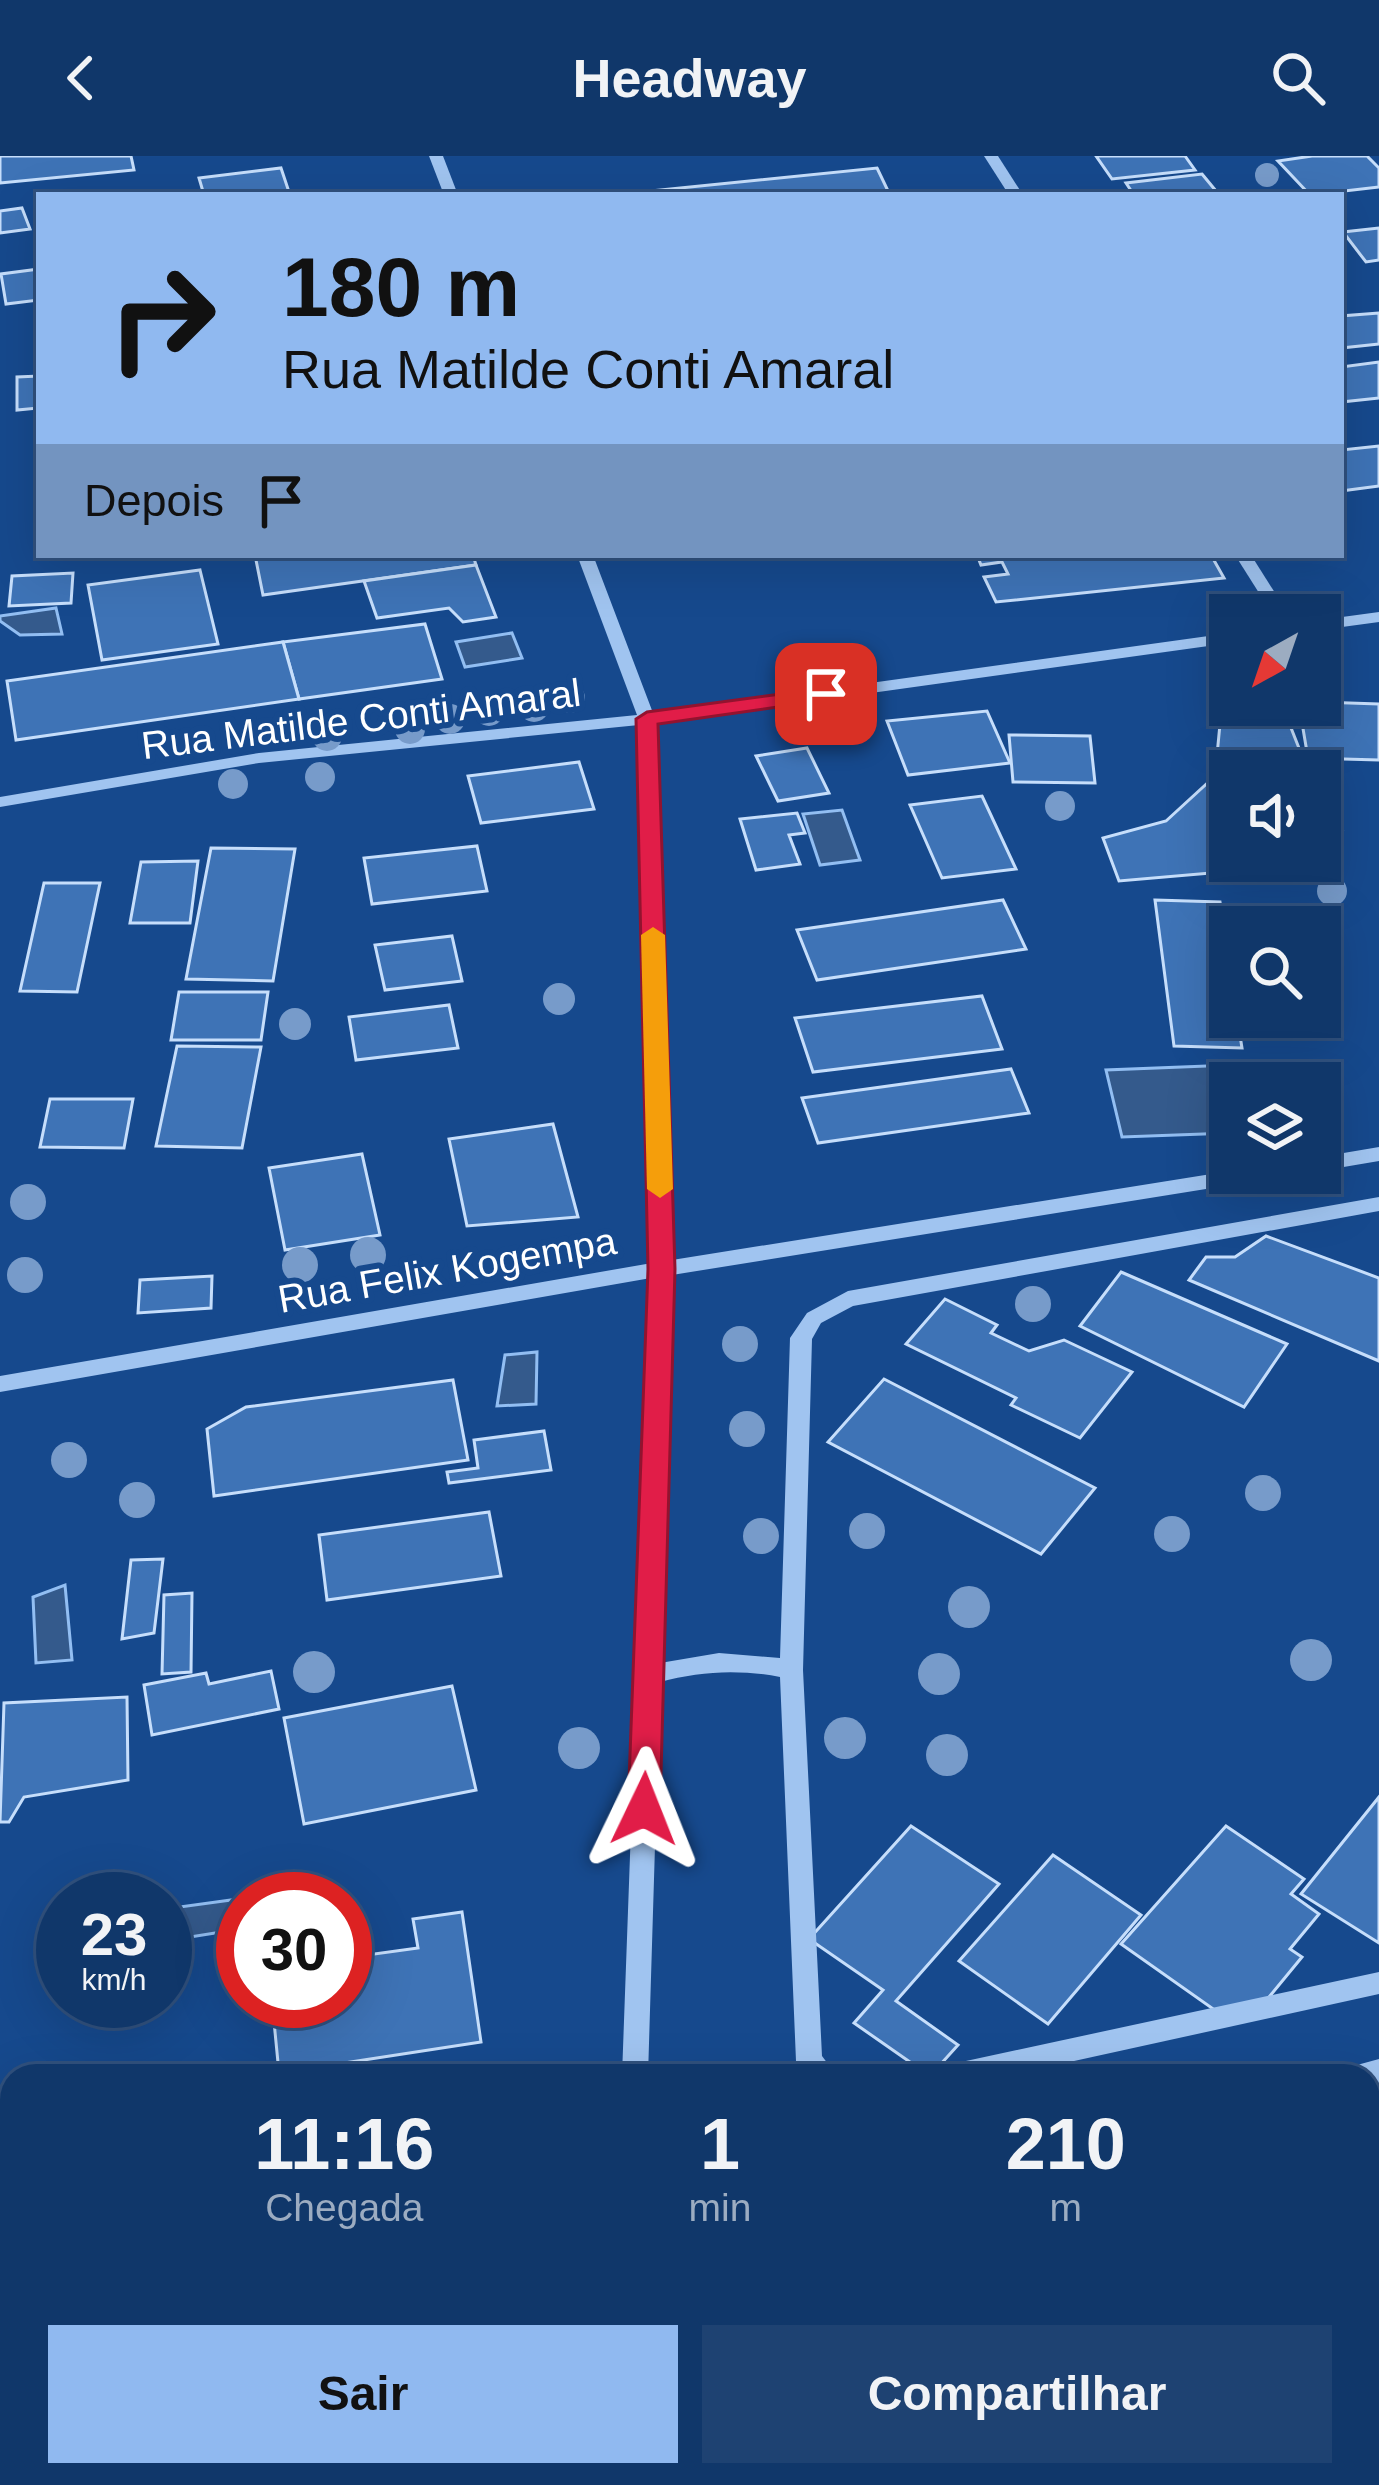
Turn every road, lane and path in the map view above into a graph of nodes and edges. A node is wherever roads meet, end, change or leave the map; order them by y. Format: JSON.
{"nodes":[{"id":1,"x":436,"y":156,"type":"edge"},
{"id":2,"x":991,"y":156,"type":"edge"},
{"id":3,"x":450,"y":192,"type":"edge"},
{"id":4,"x":1014,"y":192,"type":"edge"},
{"id":5,"x":586,"y":558,"type":"edge"},
{"id":6,"x":1246,"y":558,"type":"edge"},
{"id":7,"x":1268,"y":594,"type":"edge"},
{"id":8,"x":1379,"y":617,"type":"edge"},
{"id":9,"x":1341,"y":622,"type":"edge"},
{"id":10,"x":1209,"y":641,"type":"edge"},
{"id":11,"x":647,"y":719,"type":"junction"},
{"id":12,"x":0,"y":802,"type":"edge"},
{"id":13,"x":1379,"y":1154,"type":"edge"},
{"id":14,"x":1341,"y":1160,"type":"edge"},
{"id":15,"x":1209,"y":1181,"type":"edge"},
{"id":16,"x":1379,"y":1204,"type":"edge"},
{"id":17,"x":662,"y":1269,"type":"junction"},
{"id":18,"x":0,"y":1384,"type":"edge"},
{"id":19,"x":791,"y":1670,"type":"junction"},
{"id":20,"x":648,"y":1676,"type":"junction"},
{"id":21,"x":1379,"y":1983,"type":"edge"},
{"id":22,"x":635,"y":2064,"type":"edge"},
{"id":23,"x":813,"y":2064,"type":"edge"},
{"id":24,"x":1007,"y":2064,"type":"edge"}],
"edges":[{"from":1,"to":3,"type":"street"},
{"from":2,"to":4,"type":"street"},
{"from":5,"to":11,"type":"street"},
{"from":6,"to":7,"type":"street"},
{"from":8,"to":9,"type":"street"},
{"from":10,"to":11,"type":"street","name":"Rua Matilde Conti Amaral"},
{"from":11,"to":12,"type":"street","name":"Rua Matilde Conti Amaral"},
{"from":11,"to":17,"type":"street"},
{"from":13,"to":14,"type":"street"},
{"from":15,"to":17,"type":"street","name":"Rua Felix Kogempa"},
{"from":16,"to":19,"type":"street"},
{"from":17,"to":18,"type":"street","name":"Rua Felix Kogempa"},
{"from":17,"to":20,"type":"street"},
{"from":19,"to":20,"type":"street"},
{"from":19,"to":23,"type":"street"},
{"from":20,"to":22,"type":"street"},
{"from":21,"to":24,"type":"street"}]}
